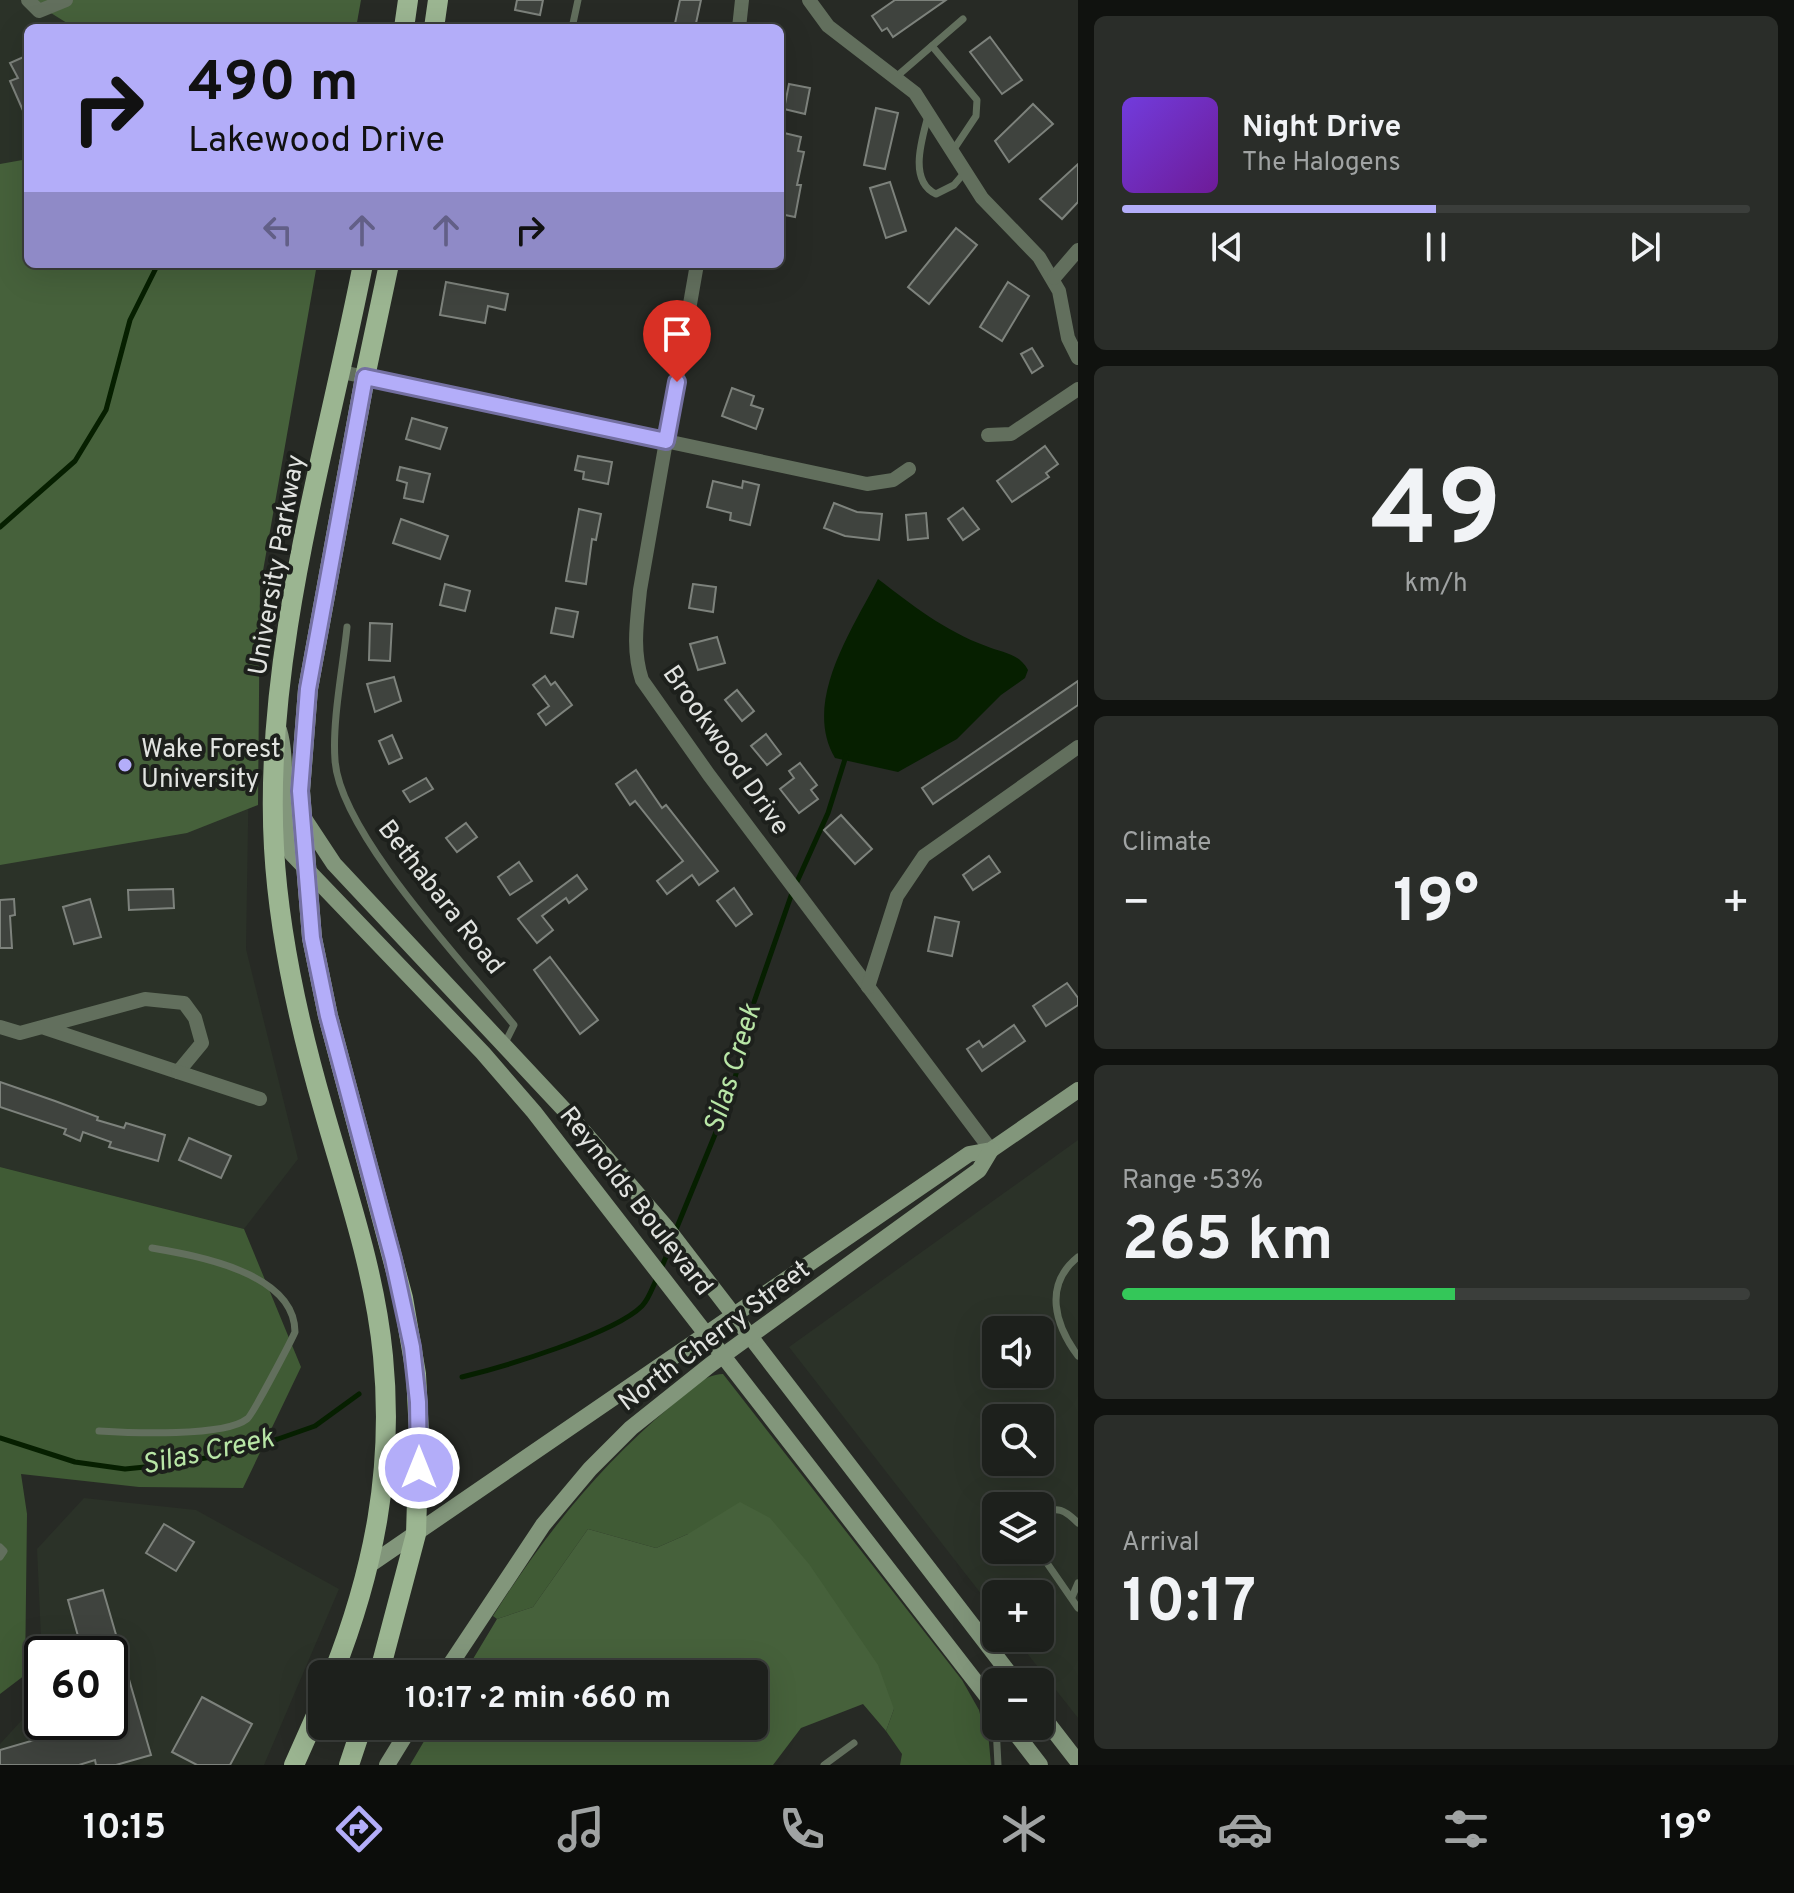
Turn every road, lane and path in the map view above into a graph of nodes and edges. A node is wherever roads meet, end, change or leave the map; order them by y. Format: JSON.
{"nodes":[{"id":1,"x":28,"y":0,"type":"edge"},
{"id":2,"x":66,"y":0,"type":"edge"},
{"id":3,"x":408,"y":0,"type":"edge"},
{"id":4,"x":438,"y":0,"type":"edge"},
{"id":5,"x":578,"y":0,"type":"edge"},
{"id":6,"x":742,"y":0,"type":"edge"},
{"id":7,"x":809,"y":0,"type":"edge"},
{"id":8,"x":963,"y":19,"type":"dead end"},
{"id":9,"x":405,"y":24,"type":"edge"},
{"id":10,"x":435,"y":24,"type":"edge"},
{"id":11,"x":573,"y":24,"type":"edge"},
{"id":12,"x":739,"y":24,"type":"edge"},
{"id":13,"x":932,"y":46,"type":"junction"},
{"id":14,"x":896,"y":77,"type":"junction"},
{"id":15,"x":928,"y":116,"type":"junction"},
{"id":16,"x":952,"y":152,"type":"junction"},
{"id":17,"x":965,"y":172,"type":"junction"},
{"id":18,"x":1078,"y":250,"type":"edge"},
{"id":19,"x":362,"y":268,"type":"edge"},
{"id":20,"x":388,"y":268,"type":"edge"},
{"id":21,"x":696,"y":268,"type":"edge"},
{"id":22,"x":1054,"y":278,"type":"junction"},
{"id":23,"x":1078,"y":358,"type":"edge"},
{"id":24,"x":342,"y":372,"type":"junction"},
{"id":25,"x":365,"y":377,"type":"junction"},
{"id":26,"x":1078,"y":389,"type":"edge"},
{"id":27,"x":988,"y":435,"type":"dead end"},
{"id":28,"x":666,"y":441,"type":"junction"},
{"id":29,"x":909,"y":469,"type":"dead end"},
{"id":30,"x":347,"y":627,"type":"dead end"},
{"id":31,"x":277,"y":722,"type":"junction"},
{"id":32,"x":1078,"y":747,"type":"edge"},
{"id":33,"x":302,"y":815,"type":"junction"},
{"id":34,"x":305,"y":865,"type":"junction"},
{"id":35,"x":868,"y":987,"type":"junction"},
{"id":36,"x":0,"y":1027,"type":"edge"},
{"id":37,"x":45,"y":1028,"type":"junction"},
{"id":38,"x":504,"y":1045,"type":"junction"},
{"id":39,"x":178,"y":1072,"type":"junction"},
{"id":40,"x":1078,"y":1090,"type":"edge"},
{"id":41,"x":260,"y":1099,"type":"dead end"},
{"id":42,"x":991,"y":1150,"type":"junction"},
{"id":43,"x":152,"y":1248,"type":"dead end"},
{"id":44,"x":1078,"y":1257,"type":"edge"},
{"id":45,"x":733,"y":1315,"type":"junction"},
{"id":46,"x":708,"y":1332,"type":"junction"},
{"id":47,"x":750,"y":1337,"type":"junction"},
{"id":48,"x":725,"y":1355,"type":"junction"},
{"id":49,"x":1078,"y":1356,"type":"edge"},
{"id":50,"x":99,"y":1431,"type":"dead end"},
{"id":51,"x":1054,"y":1508,"type":"edge"},
{"id":52,"x":1078,"y":1523,"type":"edge"},
{"id":53,"x":416,"y":1534,"type":"junction"},
{"id":54,"x":0,"y":1547,"type":"edge"},
{"id":55,"x":0,"y":1557,"type":"edge"},
{"id":56,"x":371,"y":1564,"type":"junction"},
{"id":57,"x":1048,"y":1564,"type":"edge"},
{"id":58,"x":1078,"y":1583,"type":"edge"},
{"id":59,"x":1072,"y":1599,"type":"junction"},
{"id":60,"x":1078,"y":1608,"type":"edge"},
{"id":61,"x":339,"y":1660,"type":"edge"},
{"id":62,"x":383,"y":1660,"type":"edge"},
{"id":63,"x":453,"y":1660,"type":"edge"},
{"id":64,"x":1005,"y":1668,"type":"edge"},
{"id":65,"x":982,"y":1690,"type":"edge"},
{"id":66,"x":1054,"y":1731,"type":"edge"},
{"id":67,"x":308,"y":1734,"type":"edge"},
{"id":68,"x":357,"y":1740,"type":"edge"},
{"id":69,"x":402,"y":1740,"type":"edge"},
{"id":70,"x":997,"y":1740,"type":"edge"},
{"id":71,"x":1021,"y":1740,"type":"edge"},
{"id":72,"x":854,"y":1743,"type":"dead end"},
{"id":73,"x":1078,"y":1762,"type":"edge"},
{"id":74,"x":294,"y":1765,"type":"edge"},
{"id":75,"x":349,"y":1765,"type":"edge"},
{"id":76,"x":387,"y":1765,"type":"edge"},
{"id":77,"x":824,"y":1765,"type":"edge"},
{"id":78,"x":998,"y":1765,"type":"edge"},
{"id":79,"x":1040,"y":1765,"type":"edge"}],
"edges":[{"from":1,"to":2,"type":"street"},
{"from":3,"to":9,"type":"main road"},
{"from":4,"to":10,"type":"main road"},
{"from":5,"to":11,"type":"lane"},
{"from":6,"to":12,"type":"street"},
{"from":7,"to":14,"type":"street"},
{"from":8,"to":13,"type":"lane"},
{"from":13,"to":14,"type":"lane"},
{"from":13,"to":16,"type":"lane"},
{"from":14,"to":15,"type":"street"},
{"from":15,"to":16,"type":"street"},
{"from":15,"to":17,"type":"lane"},
{"from":16,"to":17,"type":"street"},
{"from":17,"to":22,"type":"street"},
{"from":18,"to":22,"type":"street"},
{"from":19,"to":24,"type":"main road","name":"University Parkway"},
{"from":20,"to":25,"type":"main road","name":"University Parkway"},
{"from":21,"to":28,"type":"street","name":"Brookwood Drive"},
{"from":22,"to":23,"type":"street"},
{"from":24,"to":25,"type":"street"},
{"from":24,"to":31,"type":"main road","name":"University Parkway"},
{"from":25,"to":28,"type":"street"},
{"from":25,"to":33,"type":"main road","name":"University Parkway"},
{"from":26,"to":27,"type":"street"},
{"from":28,"to":29,"type":"street"},
{"from":28,"to":35,"type":"street","name":"Brookwood Drive"},
{"from":30,"to":38,"type":"lane","name":"Bethabara Road"},
{"from":31,"to":34,"type":"main road","name":"Reynolds Boulevard"},
{"from":31,"to":56,"type":"main road","name":"University Parkway"},
{"from":32,"to":35,"type":"street"},
{"from":33,"to":34,"type":"main road","name":"University Parkway"},
{"from":33,"to":38,"type":"main road","name":"Reynolds Boulevard"},
{"from":34,"to":46,"type":"main road","name":"Reynolds Boulevard"},
{"from":34,"to":53,"type":"main road","name":"University Parkway"},
{"from":35,"to":42,"type":"street","name":"Brookwood Drive"},
{"from":36,"to":37,"type":"street"},
{"from":37,"to":39,"type":"street"},
{"from":37,"to":39,"type":"street"},
{"from":38,"to":45,"type":"main road","name":"Reynolds Boulevard"},
{"from":39,"to":41,"type":"street"},
{"from":40,"to":42,"type":"main road","name":"North Cherry Street"},
{"from":42,"to":45,"type":"main road","name":"North Cherry Street"},
{"from":42,"to":47,"type":"main road","name":"North Cherry Street"},
{"from":43,"to":50,"type":"lane"},
{"from":44,"to":49,"type":"lane"},
{"from":45,"to":46,"type":"main road","name":"North Cherry Street"},
{"from":45,"to":47,"type":"main road","name":"Reynolds Boulevard"},
{"from":46,"to":48,"type":"main road","name":"Reynolds Boulevard"},
{"from":46,"to":53,"type":"main road","name":"North Cherry Street"},
{"from":47,"to":48,"type":"main road","name":"North Cherry Street"},
{"from":47,"to":64,"type":"main road","name":"Reynolds Boulevard"},
{"from":48,"to":63,"type":"main road","name":"North Cherry Street"},
{"from":48,"to":65,"type":"main road","name":"Reynolds Boulevard"},
{"from":51,"to":52,"type":"lane"},
{"from":53,"to":56,"type":"main road","name":"North Cherry Street"},
{"from":53,"to":62,"type":"main road","name":"University Parkway"},
{"from":54,"to":55,"type":"lane"},
{"from":56,"to":61,"type":"main road","name":"University Parkway"},
{"from":57,"to":59,"type":"lane"},
{"from":58,"to":59,"type":"lane"},
{"from":59,"to":60,"type":"lane"},
{"from":66,"to":73,"type":"main road"},
{"from":67,"to":74,"type":"main road"},
{"from":68,"to":75,"type":"main road"},
{"from":69,"to":76,"type":"main road"},
{"from":70,"to":78,"type":"lane"},
{"from":71,"to":79,"type":"main road"},
{"from":72,"to":77,"type":"lane"}]}
